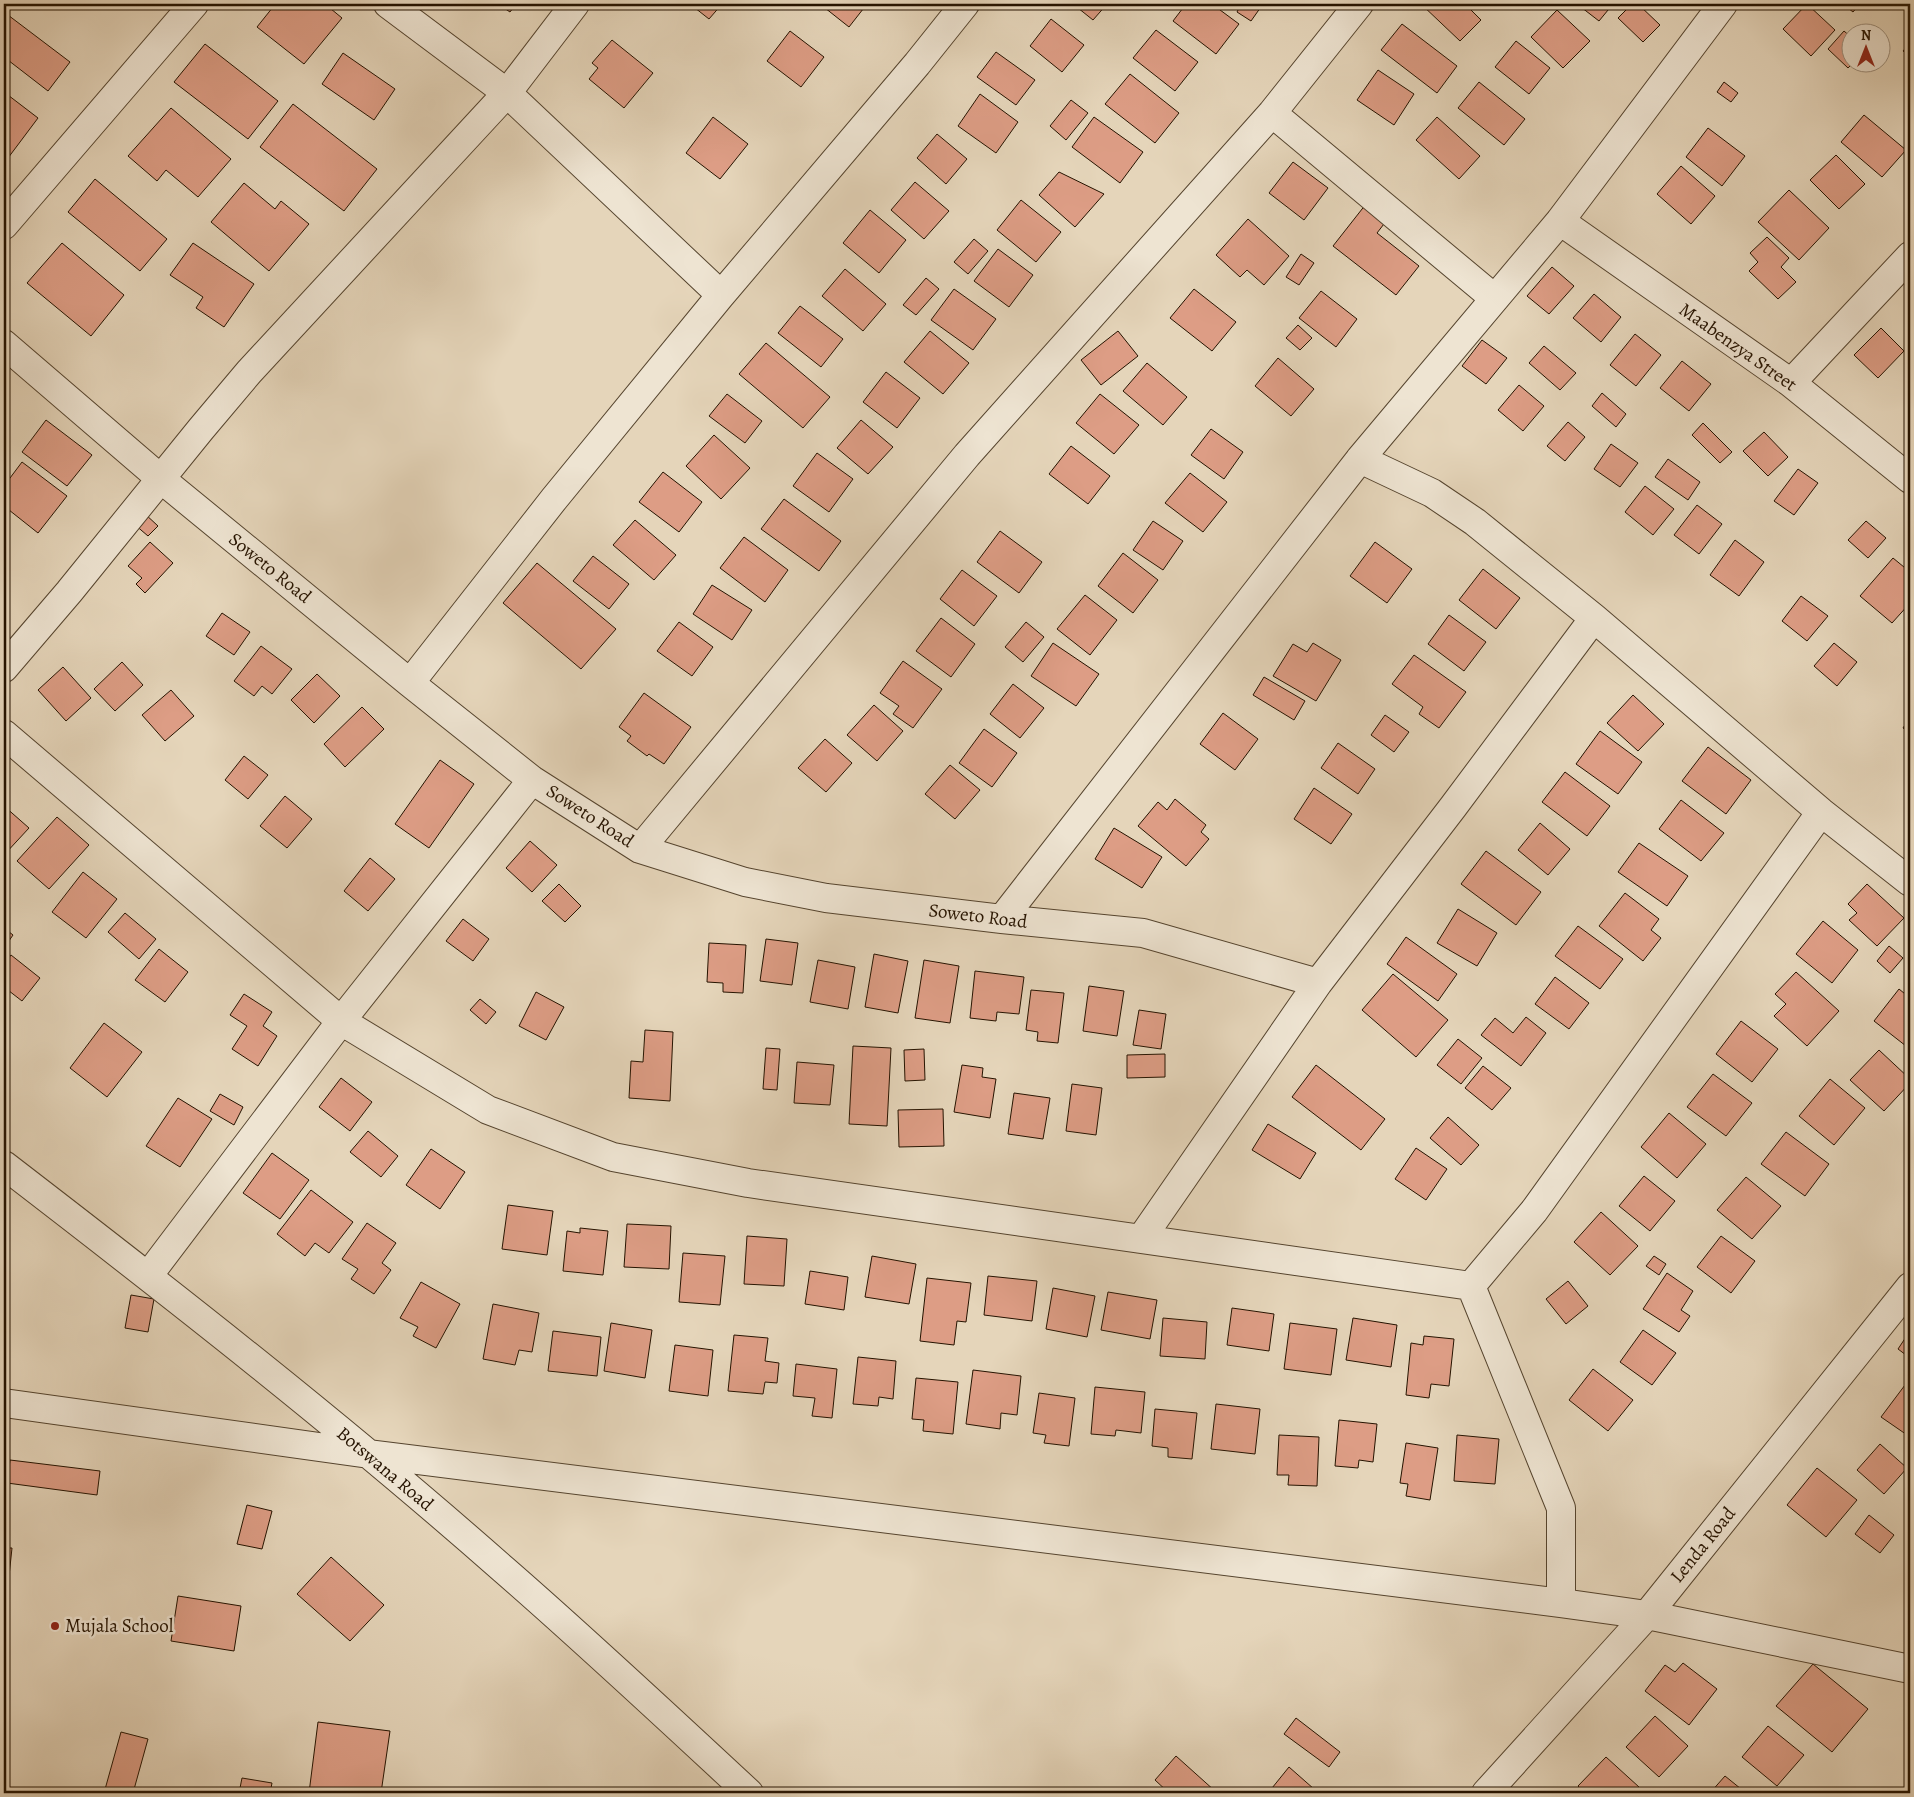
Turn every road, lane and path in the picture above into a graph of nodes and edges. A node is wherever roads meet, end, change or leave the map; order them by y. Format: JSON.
{"nodes":[{"id":1,"x":194,"y":4,"type":"edge"},
{"id":2,"x":388,"y":4,"type":"edge"},
{"id":3,"x":575,"y":4,"type":"edge"},
{"id":4,"x":965,"y":4,"type":"edge"},
{"id":5,"x":1359,"y":4,"type":"edge"},
{"id":6,"x":1723,"y":4,"type":"edge"},
{"id":7,"x":507,"y":94,"type":"junction"},
{"id":8,"x":1272,"y":113,"type":"junction"},
{"id":9,"x":1560,"y":222,"type":"junction"},
{"id":10,"x":4,"y":225,"type":"edge"},
{"id":11,"x":1910,"y":256,"type":"edge"},
{"id":12,"x":721,"y":295,"type":"junction"},
{"id":13,"x":1494,"y":298,"type":"junction"},
{"id":14,"x":4,"y":344,"type":"edge"},
{"id":15,"x":1790,"y":383,"type":"junction"},
{"id":16,"x":1360,"y":459,"type":"junction"},
{"id":17,"x":161,"y":479,"type":"junction"},
{"id":18,"x":1910,"y":479,"type":"edge"},
{"id":19,"x":1594,"y":618,"type":"junction"},
{"id":20,"x":4,"y":668,"type":"edge"},
{"id":21,"x":410,"y":683,"type":"junction"},
{"id":22,"x":4,"y":734,"type":"edge"},
{"id":23,"x":532,"y":780,"type":"junction"},
{"id":24,"x":1821,"y":812,"type":"junction"},
{"id":25,"x":640,"y":848,"type":"junction"},
{"id":26,"x":1910,"y":882,"type":"edge"},
{"id":27,"x":1002,"y":919,"type":"junction"},
{"id":28,"x":1318,"y":983,"type":"junction"},
{"id":29,"x":340,"y":1021,"type":"junction"},
{"id":30,"x":4,"y":1164,"type":"edge"},
{"id":31,"x":1141,"y":1239,"type":"junction"},
{"id":32,"x":148,"y":1276,"type":"junction"},
{"id":33,"x":1471,"y":1286,"type":"junction"},
{"id":34,"x":1910,"y":1287,"type":"edge"},
{"id":35,"x":4,"y":1403,"type":"edge"},
{"id":36,"x":369,"y":1454,"type":"junction"},
{"id":37,"x":1561,"y":1603,"type":"junction"},
{"id":38,"x":1647,"y":1615,"type":"junction"},
{"id":39,"x":1910,"y":1669,"type":"edge"},
{"id":40,"x":749,"y":1793,"type":"edge"},
{"id":41,"x":1486,"y":1793,"type":"edge"}],
"edges":[{"from":1,"to":10,"type":"street"},
{"from":2,"to":7,"type":"street"},
{"from":3,"to":7,"type":"street"},
{"from":4,"to":12,"type":"street"},
{"from":5,"to":8,"type":"street"},
{"from":6,"to":9,"type":"street"},
{"from":7,"to":12,"type":"street"},
{"from":7,"to":17,"type":"street"},
{"from":8,"to":13,"type":"street"},
{"from":8,"to":25,"type":"street"},
{"from":9,"to":13,"type":"street"},
{"from":9,"to":15,"type":"street","name":"Maabenzya Street"},
{"from":11,"to":15,"type":"street"},
{"from":12,"to":21,"type":"street"},
{"from":13,"to":16,"type":"street"},
{"from":14,"to":17,"type":"street","name":"Soweto Road"},
{"from":15,"to":18,"type":"street","name":"Maabenzya Street"},
{"from":16,"to":19,"type":"street"},
{"from":16,"to":27,"type":"street"},
{"from":17,"to":20,"type":"street"},
{"from":17,"to":21,"type":"street","name":"Soweto Road"},
{"from":19,"to":24,"type":"street"},
{"from":19,"to":28,"type":"street"},
{"from":21,"to":23,"type":"street","name":"Soweto Road"},
{"from":22,"to":29,"type":"street"},
{"from":23,"to":25,"type":"street","name":"Soweto Road"},
{"from":23,"to":29,"type":"street"},
{"from":24,"to":26,"type":"street"},
{"from":24,"to":33,"type":"street"},
{"from":25,"to":27,"type":"street","name":"Soweto Road"},
{"from":27,"to":28,"type":"street","name":"Soweto Road"},
{"from":28,"to":31,"type":"street"},
{"from":29,"to":31,"type":"street"},
{"from":29,"to":32,"type":"street"},
{"from":30,"to":32,"type":"street","name":"Botswana Road"},
{"from":31,"to":33,"type":"street"},
{"from":32,"to":36,"type":"street","name":"Botswana Road"},
{"from":33,"to":37,"type":"street"},
{"from":34,"to":38,"type":"street","name":"Lenda Road"},
{"from":35,"to":36,"type":"street"},
{"from":36,"to":37,"type":"street"},
{"from":36,"to":40,"type":"street","name":"Botswana Road"},
{"from":37,"to":38,"type":"street"},
{"from":38,"to":39,"type":"street"},
{"from":38,"to":41,"type":"street","name":"Lenda Road"}]}
